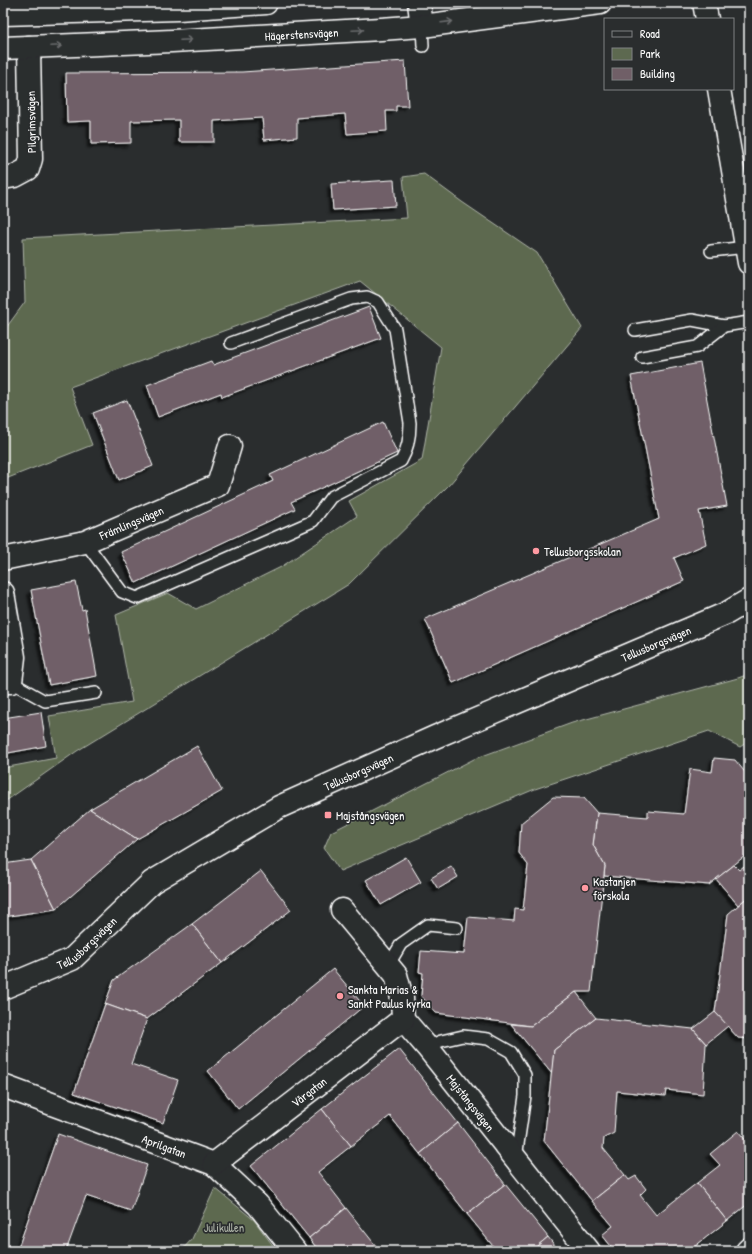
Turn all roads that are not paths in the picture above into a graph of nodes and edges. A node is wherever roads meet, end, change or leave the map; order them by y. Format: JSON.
{"nodes":[{"id":1,"x":266,"y":3,"type":"edge"},
{"id":2,"x":419,"y":3,"type":"edge"},
{"id":3,"x":600,"y":3,"type":"edge"},
{"id":4,"x":704,"y":3,"type":"edge"},
{"id":5,"x":178,"y":6,"type":"edge"},
{"id":6,"x":67,"y":8,"type":"edge"},
{"id":7,"x":3,"y":14,"type":"edge"},
{"id":8,"x":28,"y":14,"type":"junction"},
{"id":9,"x":707,"y":18,"type":"edge"},
{"id":10,"x":423,"y":36,"type":"junction"},
{"id":11,"x":29,"y":47,"type":"junction"},
{"id":12,"x":3,"y":48,"type":"edge"},
{"id":13,"x":719,"y":90,"type":"edge"},
{"id":14,"x":3,"y":178,"type":"edge"},
{"id":15,"x":711,"y":252,"type":"dead end"},
{"id":16,"x":748,"y":255,"type":"edge"},
{"id":17,"x":749,"y":322,"type":"edge"},
{"id":18,"x":724,"y":326,"type":"junction"},
{"id":19,"x":635,"y":330,"type":"dead end"},
{"id":20,"x":231,"y":343,"type":"dead end"},
{"id":21,"x":642,"y":357,"type":"dead end"},
{"id":22,"x":230,"y":446,"type":"dead end"},
{"id":23,"x":85,"y":542,"type":"junction"},
{"id":24,"x":3,"y":559,"type":"edge"},
{"id":25,"x":3,"y":593,"type":"edge"},
{"id":26,"x":749,"y":600,"type":"edge"},
{"id":27,"x":7,"y":686,"type":"edge"},
{"id":28,"x":96,"y":693,"type":"dead end"},
{"id":29,"x":342,"y":910,"type":"dead end"},
{"id":30,"x":457,"y":928,"type":"dead end"},
{"id":31,"x":388,"y":966,"type":"junction"},
{"id":32,"x":4,"y":990,"type":"edge"},
{"id":33,"x":403,"y":1018,"type":"junction"},
{"id":34,"x":427,"y":1047,"type":"junction"},
{"id":35,"x":3,"y":1086,"type":"edge"},
{"id":36,"x":516,"y":1158,"type":"junction"},
{"id":37,"x":214,"y":1164,"type":"junction"},
{"id":38,"x":295,"y":1251,"type":"edge"},
{"id":39,"x":589,"y":1251,"type":"edge"}],
"edges":[{"from":1,"to":5,"type":"street"},
{"from":2,"to":10,"type":"street"},
{"from":10,"to":3,"type":"street","name":"Hägerstensvägen","one_way":true},
{"from":4,"to":9,"type":"street"},
{"from":5,"to":6,"type":"street"},
{"from":6,"to":8,"type":"street"},
{"from":7,"to":8,"type":"street"},
{"from":8,"to":11,"type":"street","name":"Pilgrimsvägen"},
{"from":11,"to":10,"type":"street","name":"Hägerstensvägen","one_way":true},
{"from":11,"to":12,"type":"street","name":"Hägerstensvägen"},
{"from":11,"to":14,"type":"street","name":"Pilgrimsvägen"},
{"from":13,"to":16,"type":"street"},
{"from":15,"to":16,"type":"lane"},
{"from":17,"to":18,"type":"lane"},
{"from":18,"to":19,"type":"lane"},
{"from":18,"to":21,"type":"lane"},
{"from":20,"to":23,"type":"lane"},
{"from":22,"to":23,"type":"street","name":"Främlingsvägen"},
{"from":23,"to":24,"type":"street","name":"Främlingsvägen"},
{"from":25,"to":27,"type":"street"},
{"from":26,"to":32,"type":"street","name":"Tellusborgsvägen"},
{"from":27,"to":28,"type":"lane"},
{"from":29,"to":31,"type":"street"},
{"from":30,"to":31,"type":"lane"},
{"from":31,"to":33,"type":"street"},
{"from":33,"to":34,"type":"street","name":"Majstångsvägen"},
{"from":33,"to":37,"type":"street","name":"Vårgatan"},
{"from":34,"to":36,"type":"street","name":"Majstångsvägen"},
{"from":34,"to":36,"type":"lane"},
{"from":35,"to":37,"type":"street","name":"Aprilgatan"},
{"from":36,"to":39,"type":"street","name":"Majstångsvägen"},
{"from":37,"to":38,"type":"street","name":"Aprilgatan"}]}
